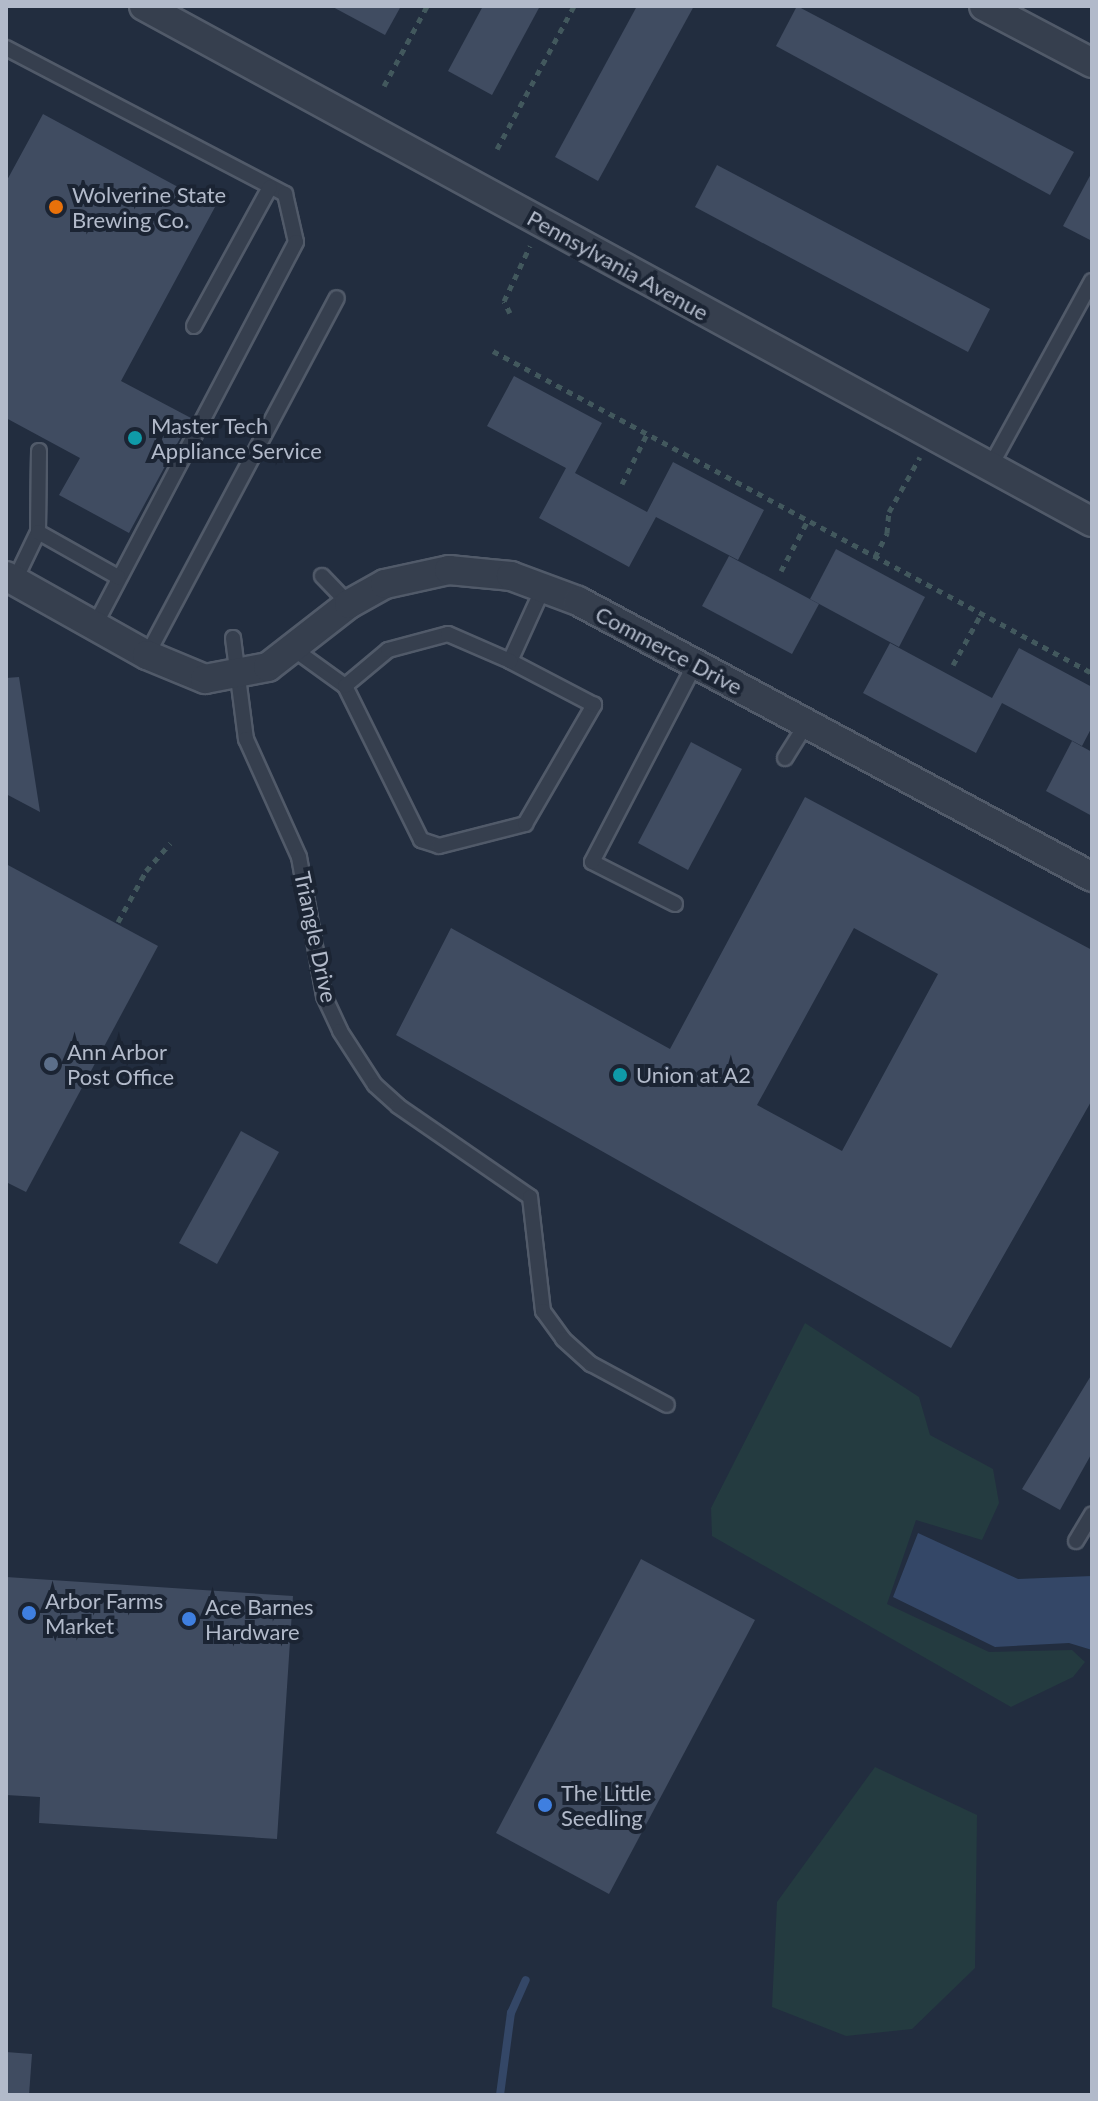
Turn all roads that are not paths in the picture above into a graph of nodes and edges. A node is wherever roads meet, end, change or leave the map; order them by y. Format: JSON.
{"nodes":[{"id":1,"x":144,"y":6,"type":"edge"},
{"id":2,"x":984,"y":6,"type":"edge"},
{"id":3,"x":6,"y":48,"type":"edge"},
{"id":4,"x":1092,"y":63,"type":"edge"},
{"id":5,"x":270,"y":187,"type":"junction"},
{"id":6,"x":1092,"y":281,"type":"edge"},
{"id":7,"x":337,"y":298,"type":"dead end"},
{"id":8,"x":194,"y":326,"type":"dead end"},
{"id":9,"x":39,"y":451,"type":"dead end"},
{"id":10,"x":990,"y":467,"type":"junction"},
{"id":11,"x":1092,"y":522,"type":"edge"},
{"id":12,"x":38,"y":532,"type":"junction"},
{"id":13,"x":322,"y":576,"type":"dead end"},
{"id":14,"x":118,"y":577,"type":"junction"},
{"id":15,"x":10,"y":578,"type":"edge"},
{"id":16,"x":544,"y":586,"type":"junction"},
{"id":17,"x":349,"y":604,"type":"junction"},
{"id":18,"x":94,"y":627,"type":"junction"},
{"id":19,"x":233,"y":638,"type":"dead end"},
{"id":20,"x":295,"y":650,"type":"junction"},
{"id":21,"x":147,"y":655,"type":"junction"},
{"id":22,"x":510,"y":661,"type":"junction"},
{"id":23,"x":695,"y":664,"type":"junction"},
{"id":24,"x":237,"y":677,"type":"junction"},
{"id":25,"x":345,"y":686,"type":"junction"},
{"id":26,"x":806,"y":724,"type":"junction"},
{"id":27,"x":785,"y":758,"type":"dead end"},
{"id":28,"x":1092,"y":877,"type":"edge"},
{"id":29,"x":675,"y":904,"type":"dead end"},
{"id":30,"x":667,"y":1405,"type":"dead end"},
{"id":31,"x":1092,"y":1514,"type":"edge"},
{"id":32,"x":1076,"y":1541,"type":"dead end"}],
"edges":[{"from":1,"to":10,"type":"street","name":"Pennsylvania Avenue"},
{"from":2,"to":4,"type":"street"},
{"from":3,"to":5,"type":"lane"},
{"from":5,"to":8,"type":"lane"},
{"from":5,"to":14,"type":"lane"},
{"from":6,"to":10,"type":"lane"},
{"from":7,"to":21,"type":"lane"},
{"from":9,"to":12,"type":"lane"},
{"from":10,"to":11,"type":"street","name":"Pennsylvania Avenue"},
{"from":12,"to":14,"type":"lane"},
{"from":12,"to":15,"type":"lane"},
{"from":13,"to":17,"type":"lane"},
{"from":14,"to":18,"type":"lane"},
{"from":15,"to":18,"type":"street"},
{"from":16,"to":17,"type":"street","name":"Commerce Drive"},
{"from":16,"to":22,"type":"lane"},
{"from":16,"to":23,"type":"street","name":"Commerce Drive"},
{"from":17,"to":20,"type":"street","name":"Commerce Drive"},
{"from":18,"to":21,"type":"street"},
{"from":19,"to":24,"type":"lane","name":"Triangle Drive"},
{"from":20,"to":24,"type":"street","name":"Commerce Drive"},
{"from":20,"to":25,"type":"lane"},
{"from":21,"to":24,"type":"street"},
{"from":22,"to":25,"type":"lane"},
{"from":22,"to":25,"type":"lane"},
{"from":23,"to":26,"type":"street","name":"Commerce Drive"},
{"from":23,"to":29,"type":"lane"},
{"from":24,"to":30,"type":"lane","name":"Triangle Drive"},
{"from":26,"to":27,"type":"lane"},
{"from":26,"to":28,"type":"street","name":"Commerce Drive"},
{"from":31,"to":32,"type":"lane"}]}
